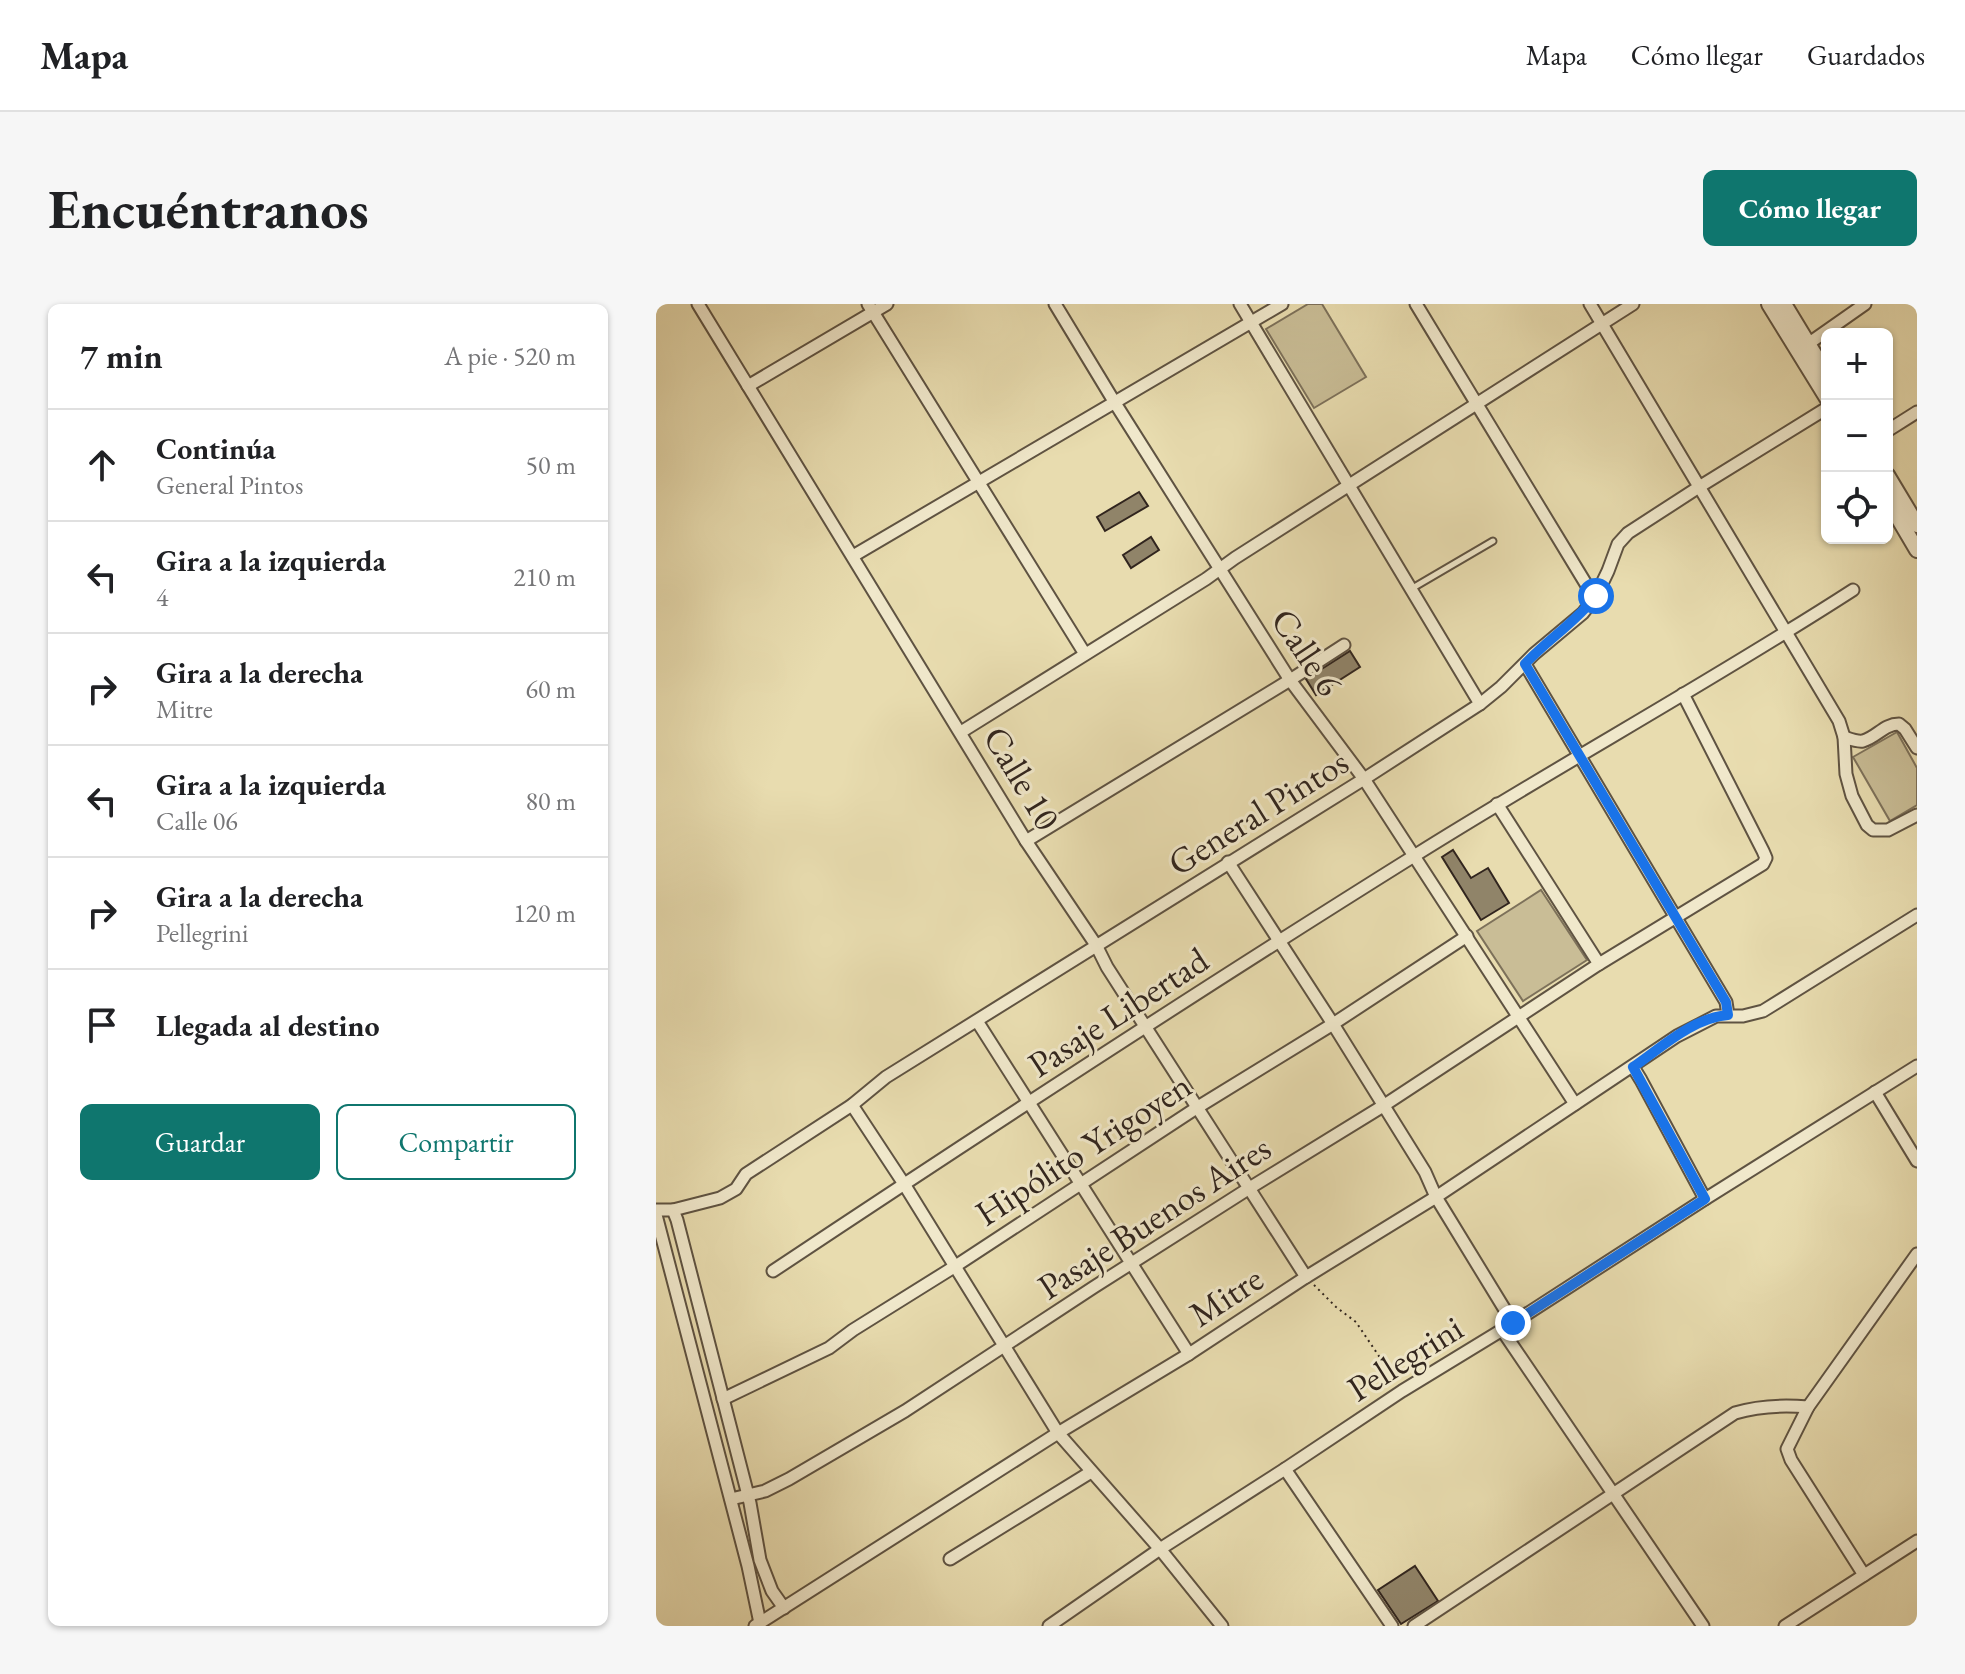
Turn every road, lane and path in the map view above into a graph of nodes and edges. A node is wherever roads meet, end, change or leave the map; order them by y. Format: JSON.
{"nodes":[{"id":1,"x":698,"y":304,"type":"edge"},
{"id":2,"x":887,"y":304,"type":"edge"},
{"id":3,"x":1055,"y":304,"type":"edge"},
{"id":4,"x":1240,"y":304,"type":"edge"},
{"id":5,"x":1282,"y":304,"type":"edge"},
{"id":6,"x":1416,"y":304,"type":"edge"},
{"id":7,"x":1590,"y":304,"type":"edge"},
{"id":8,"x":1633,"y":304,"type":"edge"},
{"id":9,"x":1769,"y":304,"type":"edge"},
{"id":10,"x":1784,"y":304,"type":"edge"},
{"id":11,"x":1865,"y":304,"type":"edge"},
{"id":12,"x":871,"y":308,"type":"edge"},
{"id":13,"x":1852,"y":308,"type":"edge"},
{"id":14,"x":1251,"y":323,"type":"junction"},
{"id":15,"x":1602,"y":324,"type":"junction"},
{"id":16,"x":1808,"y":344,"type":"junction"},
{"id":17,"x":1821,"y":365,"type":"edge"},
{"id":18,"x":748,"y":386,"type":"junction"},
{"id":19,"x":1821,"y":388,"type":"edge"},
{"id":20,"x":1115,"y":403,"type":"junction"},
{"id":21,"x":1477,"y":404,"type":"junction"},
{"id":22,"x":1821,"y":412,"type":"edge"},
{"id":23,"x":1917,"y":412,"type":"edge"},
{"id":24,"x":1893,"y":427,"type":"edge"},
{"id":25,"x":978,"y":484,"type":"junction"},
{"id":26,"x":1349,"y":485,"type":"junction"},
{"id":27,"x":1893,"y":485,"type":"edge"},
{"id":28,"x":1699,"y":487,"type":"junction"},
{"id":29,"x":1893,"y":509,"type":"edge"},
{"id":30,"x":1917,"y":525,"type":"edge"},
{"id":31,"x":1493,"y":541,"type":"dead end"},
{"id":32,"x":1917,"y":550,"type":"edge"},
{"id":33,"x":853,"y":556,"type":"junction"},
{"id":34,"x":1219,"y":569,"type":"junction"},
{"id":35,"x":1411,"y":589,"type":"junction"},
{"id":36,"x":1853,"y":590,"type":"dead end"},
{"id":37,"x":1596,"y":596,"type":"junction"},
{"id":38,"x":1788,"y":632,"type":"junction"},
{"id":39,"x":1344,"y":645,"type":"dead end"},
{"id":40,"x":1085,"y":654,"type":"junction"},
{"id":41,"x":1525,"y":664,"type":"junction"},
{"id":42,"x":1290,"y":680,"type":"junction"},
{"id":43,"x":1683,"y":694,"type":"junction"},
{"id":44,"x":1480,"y":704,"type":"junction"},
{"id":45,"x":961,"y":732,"type":"junction"},
{"id":46,"x":1844,"y":737,"type":"junction"},
{"id":47,"x":1917,"y":748,"type":"edge"},
{"id":48,"x":1579,"y":754,"type":"junction"},
{"id":49,"x":1364,"y":779,"type":"junction"},
{"id":50,"x":1497,"y":804,"type":"junction"},
{"id":51,"x":1917,"y":815,"type":"edge"},
{"id":52,"x":1026,"y":841,"type":"junction"},
{"id":53,"x":1414,"y":855,"type":"junction"},
{"id":54,"x":1228,"y":862,"type":"junction"},
{"id":55,"x":1917,"y":915,"type":"edge"},
{"id":56,"x":1675,"y":916,"type":"junction"},
{"id":57,"x":1467,"y":936,"type":"junction"},
{"id":58,"x":1280,"y":941,"type":"junction"},
{"id":59,"x":1096,"y":945,"type":"junction"},
{"id":60,"x":1599,"y":964,"type":"junction"},
{"id":61,"x":1518,"y":1015,"type":"junction"},
{"id":62,"x":1728,"y":1015,"type":"junction"},
{"id":63,"x":977,"y":1021,"type":"junction"},
{"id":64,"x":1333,"y":1024,"type":"junction"},
{"id":65,"x":1146,"y":1027,"type":"junction"},
{"id":66,"x":1917,"y":1066,"type":"edge"},
{"id":67,"x":1633,"y":1067,"type":"junction"},
{"id":68,"x":1875,"y":1092,"type":"junction"},
{"id":69,"x":1029,"y":1103,"type":"junction"},
{"id":70,"x":1575,"y":1104,"type":"junction"},
{"id":71,"x":852,"y":1105,"type":"junction"},
{"id":72,"x":1383,"y":1106,"type":"junction"},
{"id":73,"x":1198,"y":1107,"type":"junction"},
{"id":74,"x":1917,"y":1161,"type":"edge"},
{"id":75,"x":1080,"y":1183,"type":"junction"},
{"id":76,"x":904,"y":1184,"type":"junction"},
{"id":77,"x":1248,"y":1189,"type":"junction"},
{"id":78,"x":1436,"y":1197,"type":"junction"},
{"id":79,"x":1705,"y":1199,"type":"junction"},
{"id":80,"x":673,"y":1210,"type":"junction"},
{"id":81,"x":656,"y":1212,"type":"edge"},
{"id":82,"x":1917,"y":1254,"type":"edge"},
{"id":83,"x":1131,"y":1264,"type":"junction"},
{"id":84,"x":954,"y":1267,"type":"junction"},
{"id":85,"x":773,"y":1271,"type":"dead end"},
{"id":86,"x":1306,"y":1277,"type":"junction"},
{"id":87,"x":1507,"y":1326,"type":"junction"},
{"id":88,"x":1004,"y":1347,"type":"junction"},
{"id":89,"x":1189,"y":1354,"type":"junction"},
{"id":90,"x":1402,"y":1391,"type":"junction"},
{"id":91,"x":723,"y":1399,"type":"junction"},
{"id":92,"x":1808,"y":1407,"type":"junction"},
{"id":93,"x":1058,"y":1433,"type":"junction"},
{"id":94,"x":1285,"y":1469,"type":"junction"},
{"id":95,"x":1091,"y":1472,"type":"junction"},
{"id":96,"x":1614,"y":1492,"type":"junction"},
{"id":97,"x":748,"y":1495,"type":"junction"},
{"id":98,"x":731,"y":1499,"type":"junction"},
{"id":99,"x":1917,"y":1541,"type":"edge"},
{"id":100,"x":1160,"y":1549,"type":"junction"},
{"id":101,"x":950,"y":1559,"type":"dead end"},
{"id":102,"x":1864,"y":1575,"type":"junction"},
{"id":103,"x":784,"y":1608,"type":"junction"},
{"id":104,"x":758,"y":1624,"type":"edge"},
{"id":105,"x":1049,"y":1626,"type":"edge"},
{"id":106,"x":1222,"y":1626,"type":"edge"},
{"id":107,"x":1392,"y":1626,"type":"edge"},
{"id":108,"x":1414,"y":1626,"type":"edge"},
{"id":109,"x":1703,"y":1626,"type":"edge"},
{"id":110,"x":1785,"y":1626,"type":"edge"}],
"edges":[{"from":1,"to":18,"type":"street","name":"Calle 10"},
{"from":2,"to":12,"type":"street"},
{"from":3,"to":20,"type":"street","name":"Calle 6"},
{"from":4,"to":14,"type":"street"},
{"from":5,"to":14,"type":"street"},
{"from":6,"to":21,"type":"street"},
{"from":7,"to":15,"type":"street"},
{"from":8,"to":15,"type":"street"},
{"from":9,"to":19,"type":"street"},
{"from":10,"to":16,"type":"street"},
{"from":11,"to":13,"type":"street"},
{"from":12,"to":18,"type":"street"},
{"from":12,"to":25,"type":"street"},
{"from":13,"to":16,"type":"street"},
{"from":14,"to":20,"type":"street"},
{"from":14,"to":26,"type":"street"},
{"from":15,"to":21,"type":"street"},
{"from":15,"to":28,"type":"street"},
{"from":16,"to":17,"type":"street"},
{"from":18,"to":33,"type":"street","name":"Calle 10"},
{"from":20,"to":25,"type":"street"},
{"from":20,"to":34,"type":"street","name":"Calle 6"},
{"from":21,"to":26,"type":"street"},
{"from":21,"to":37,"type":"street"},
{"from":22,"to":28,"type":"street","name":"General Pintos"},
{"from":23,"to":24,"type":"street"},
{"from":25,"to":33,"type":"street"},
{"from":25,"to":40,"type":"street"},
{"from":26,"to":34,"type":"street"},
{"from":26,"to":35,"type":"street"},
{"from":27,"to":30,"type":"street"},
{"from":28,"to":37,"type":"street","name":"General Pintos"},
{"from":28,"to":38,"type":"street"},
{"from":29,"to":32,"type":"street"},
{"from":31,"to":35,"type":"lane"},
{"from":33,"to":45,"type":"street","name":"Calle 10"},
{"from":34,"to":40,"type":"street"},
{"from":34,"to":42,"type":"street","name":"Calle 6"},
{"from":35,"to":44,"type":"street"},
{"from":36,"to":38,"type":"street","name":"Pasaje Libertad"},
{"from":37,"to":41,"type":"street","name":"General Pintos"},
{"from":38,"to":43,"type":"street","name":"Pasaje Libertad"},
{"from":38,"to":46,"type":"street"},
{"from":39,"to":42,"type":"street"},
{"from":40,"to":45,"type":"street"},
{"from":41,"to":44,"type":"street","name":"General Pintos"},
{"from":41,"to":48,"type":"street"},
{"from":42,"to":49,"type":"street","name":"Calle 6"},
{"from":42,"to":52,"type":"street"},
{"from":43,"to":48,"type":"street","name":"Pasaje Libertad"},
{"from":43,"to":56,"type":"street","name":"Pasaje Buenos Aires"},
{"from":44,"to":49,"type":"street","name":"General Pintos"},
{"from":45,"to":52,"type":"street","name":"Calle 10"},
{"from":46,"to":47,"type":"street"},
{"from":46,"to":51,"type":"street"},
{"from":48,"to":50,"type":"street","name":"Pasaje Libertad"},
{"from":48,"to":56,"type":"street"},
{"from":49,"to":53,"type":"street","name":"Calle 6"},
{"from":49,"to":54,"type":"street","name":"General Pintos"},
{"from":50,"to":53,"type":"street","name":"Pasaje Libertad"},
{"from":50,"to":60,"type":"street"},
{"from":52,"to":59,"type":"street","name":"Calle 10"},
{"from":53,"to":57,"type":"street","name":"Calle 6"},
{"from":53,"to":58,"type":"street","name":"Pasaje Libertad"},
{"from":54,"to":58,"type":"street"},
{"from":54,"to":59,"type":"street","name":"General Pintos"},
{"from":55,"to":62,"type":"street","name":"Mitre"},
{"from":56,"to":60,"type":"street","name":"Pasaje Buenos Aires"},
{"from":56,"to":62,"type":"street"},
{"from":57,"to":61,"type":"street","name":"Calle 6"},
{"from":57,"to":64,"type":"street","name":"Hipólito Yrigoyen"},
{"from":58,"to":64,"type":"street"},
{"from":58,"to":65,"type":"street","name":"Pasaje Libertad"},
{"from":59,"to":63,"type":"street","name":"General Pintos"},
{"from":59,"to":65,"type":"street","name":"Calle 10"},
{"from":60,"to":61,"type":"street","name":"Pasaje Buenos Aires"},
{"from":61,"to":70,"type":"street","name":"Calle 6"},
{"from":61,"to":72,"type":"street","name":"Pasaje Buenos Aires"},
{"from":62,"to":67,"type":"street","name":"Mitre"},
{"from":63,"to":69,"type":"street"},
{"from":63,"to":71,"type":"street","name":"General Pintos"},
{"from":64,"to":72,"type":"street"},
{"from":64,"to":73,"type":"street","name":"Hipólito Yrigoyen"},
{"from":65,"to":69,"type":"street","name":"Pasaje Libertad"},
{"from":65,"to":73,"type":"street","name":"Calle 10"},
{"from":66,"to":68,"type":"street","name":"Pellegrini"},
{"from":67,"to":70,"type":"street","name":"Mitre"},
{"from":67,"to":79,"type":"street"},
{"from":68,"to":74,"type":"street"},
{"from":68,"to":79,"type":"street","name":"Pellegrini"},
{"from":69,"to":75,"type":"street"},
{"from":69,"to":76,"type":"street","name":"Pasaje Libertad"},
{"from":70,"to":78,"type":"street","name":"Mitre"},
{"from":71,"to":76,"type":"street"},
{"from":71,"to":80,"type":"street","name":"General Pintos"},
{"from":72,"to":77,"type":"street","name":"Pasaje Buenos Aires"},
{"from":72,"to":78,"type":"street"},
{"from":73,"to":75,"type":"street","name":"Hipólito Yrigoyen"},
{"from":73,"to":77,"type":"street","name":"Calle 10"},
{"from":75,"to":83,"type":"street"},
{"from":75,"to":84,"type":"street","name":"Hipólito Yrigoyen"},
{"from":76,"to":84,"type":"street"},
{"from":76,"to":85,"type":"street","name":"Pasaje Libertad"},
{"from":77,"to":83,"type":"street","name":"Pasaje Buenos Aires"},
{"from":77,"to":86,"type":"street","name":"Calle 10"},
{"from":78,"to":86,"type":"street","name":"Mitre"},
{"from":78,"to":87,"type":"street"},
{"from":79,"to":87,"type":"street","name":"Pellegrini"},
{"from":80,"to":81,"type":"street","name":"General Pintos"},
{"from":80,"to":91,"type":"street"},
{"from":81,"to":98,"type":"street"},
{"from":82,"to":92,"type":"street"},
{"from":83,"to":88,"type":"street","name":"Pasaje Buenos Aires"},
{"from":83,"to":89,"type":"street"},
{"from":84,"to":88,"type":"street"},
{"from":84,"to":91,"type":"street","name":"Hipólito Yrigoyen"},
{"from":86,"to":89,"type":"street","name":"Mitre"},
{"from":86,"to":90,"type":"path"},
{"from":87,"to":90,"type":"street","name":"Pellegrini"},
{"from":87,"to":96,"type":"street"},
{"from":88,"to":93,"type":"street"},
{"from":88,"to":97,"type":"street","name":"Pasaje Buenos Aires"},
{"from":89,"to":93,"type":"street","name":"Mitre"},
{"from":90,"to":94,"type":"street","name":"Pellegrini"},
{"from":91,"to":97,"type":"street"},
{"from":92,"to":96,"type":"street"},
{"from":92,"to":102,"type":"street"},
{"from":93,"to":95,"type":"street"},
{"from":93,"to":103,"type":"street","name":"Mitre"},
{"from":94,"to":100,"type":"street","name":"Pellegrini"},
{"from":94,"to":107,"type":"street"},
{"from":95,"to":100,"type":"street"},
{"from":95,"to":101,"type":"street"},
{"from":96,"to":108,"type":"street"},
{"from":96,"to":109,"type":"street"},
{"from":97,"to":98,"type":"street","name":"Pasaje Buenos Aires"},
{"from":97,"to":103,"type":"street"},
{"from":98,"to":104,"type":"street"},
{"from":99,"to":102,"type":"street"},
{"from":100,"to":105,"type":"street","name":"Pellegrini"},
{"from":100,"to":106,"type":"street"},
{"from":102,"to":110,"type":"street"},
{"from":103,"to":104,"type":"street","name":"Mitre"}]}
